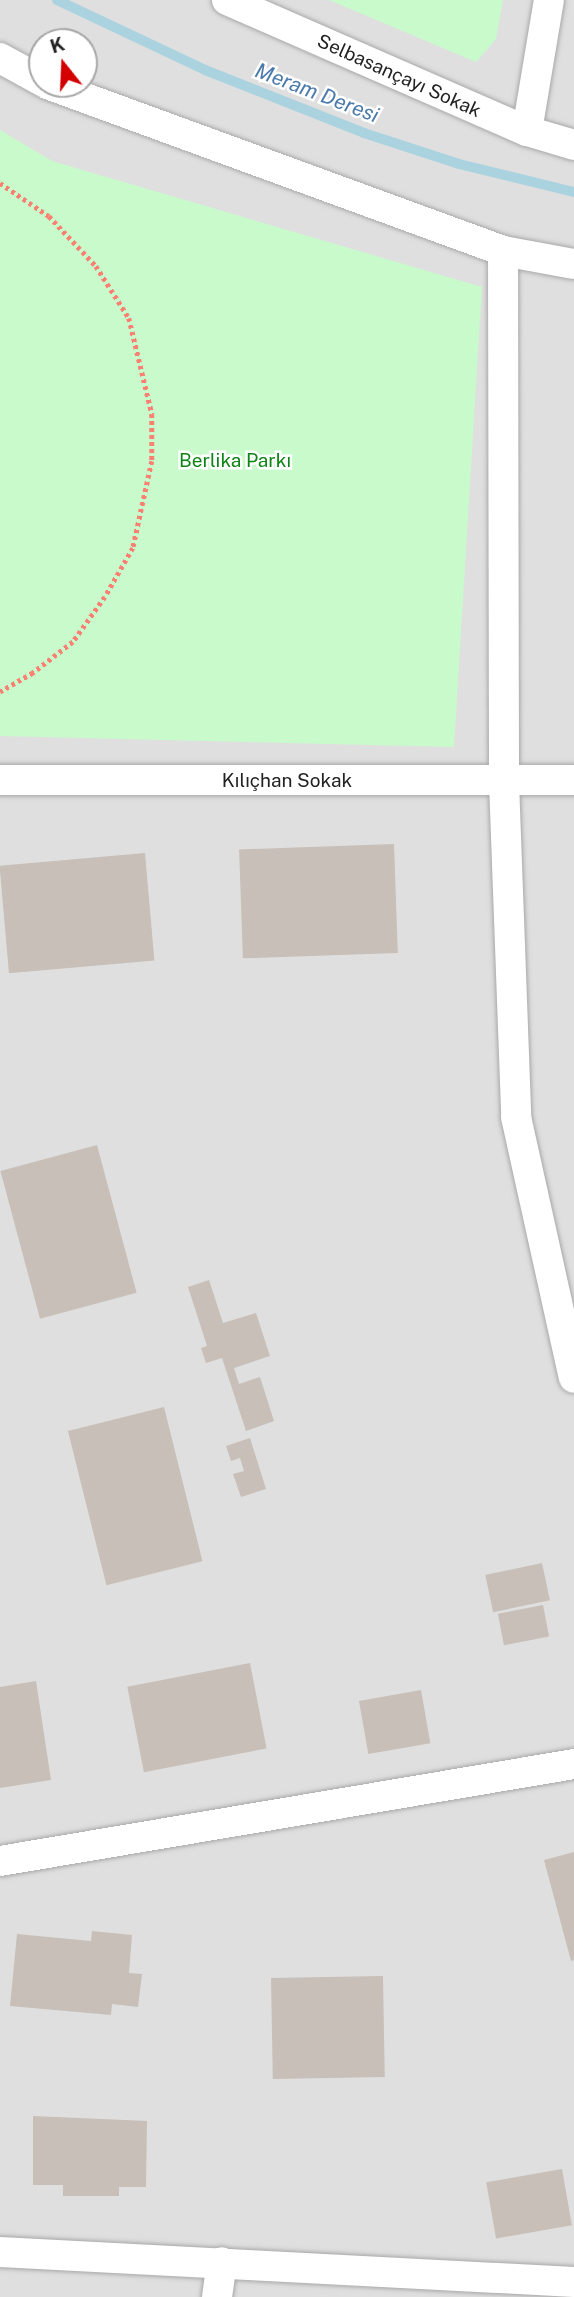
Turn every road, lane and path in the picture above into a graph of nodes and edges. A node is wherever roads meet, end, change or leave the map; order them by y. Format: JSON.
{"nodes":[{"id":1,"x":227,"y":0,"type":"edge"},
{"id":2,"x":549,"y":0,"type":"edge"},
{"id":3,"x":0,"y":58,"type":"edge"},
{"id":4,"x":28,"y":73,"type":"edge"},
{"id":5,"x":85,"y":98,"type":"edge"},
{"id":6,"x":527,"y":131,"type":"junction"},
{"id":7,"x":574,"y":145,"type":"edge"},
{"id":8,"x":0,"y":183,"type":"edge"},
{"id":9,"x":503,"y":251,"type":"junction"},
{"id":10,"x":574,"y":264,"type":"edge"},
{"id":11,"x":0,"y":691,"type":"edge"},
{"id":12,"x":0,"y":780,"type":"edge"},
{"id":13,"x":574,"y":780,"type":"edge"},
{"id":14,"x":504,"y":782,"type":"junction"},
{"id":15,"x":572,"y":1363,"type":"edge"},
{"id":16,"x":574,"y":1764,"type":"edge"},
{"id":17,"x":0,"y":1861,"type":"edge"},
{"id":18,"x":0,"y":2252,"type":"edge"},
{"id":19,"x":222,"y":2262,"type":"junction"},
{"id":20,"x":574,"y":2281,"type":"edge"},
{"id":21,"x":217,"y":2297,"type":"edge"}],
"edges":[{"from":1,"to":6,"type":"street","name":"Selbasançayı Sokak"},
{"from":2,"to":6,"type":"street"},
{"from":3,"to":4,"type":"street"},
{"from":5,"to":9,"type":"street"},
{"from":6,"to":7,"type":"street","name":"Selbasançayı Sokak"},
{"from":8,"to":11,"type":"path"},
{"from":9,"to":10,"type":"street"},
{"from":9,"to":14,"type":"street"},
{"from":12,"to":14,"type":"street","name":"Kılıçhan Sokak"},
{"from":13,"to":14,"type":"street","name":"Kılıçhan Sokak"},
{"from":14,"to":15,"type":"street"},
{"from":16,"to":17,"type":"street"},
{"from":18,"to":19,"type":"street"},
{"from":19,"to":20,"type":"street"},
{"from":19,"to":21,"type":"street"}]}
